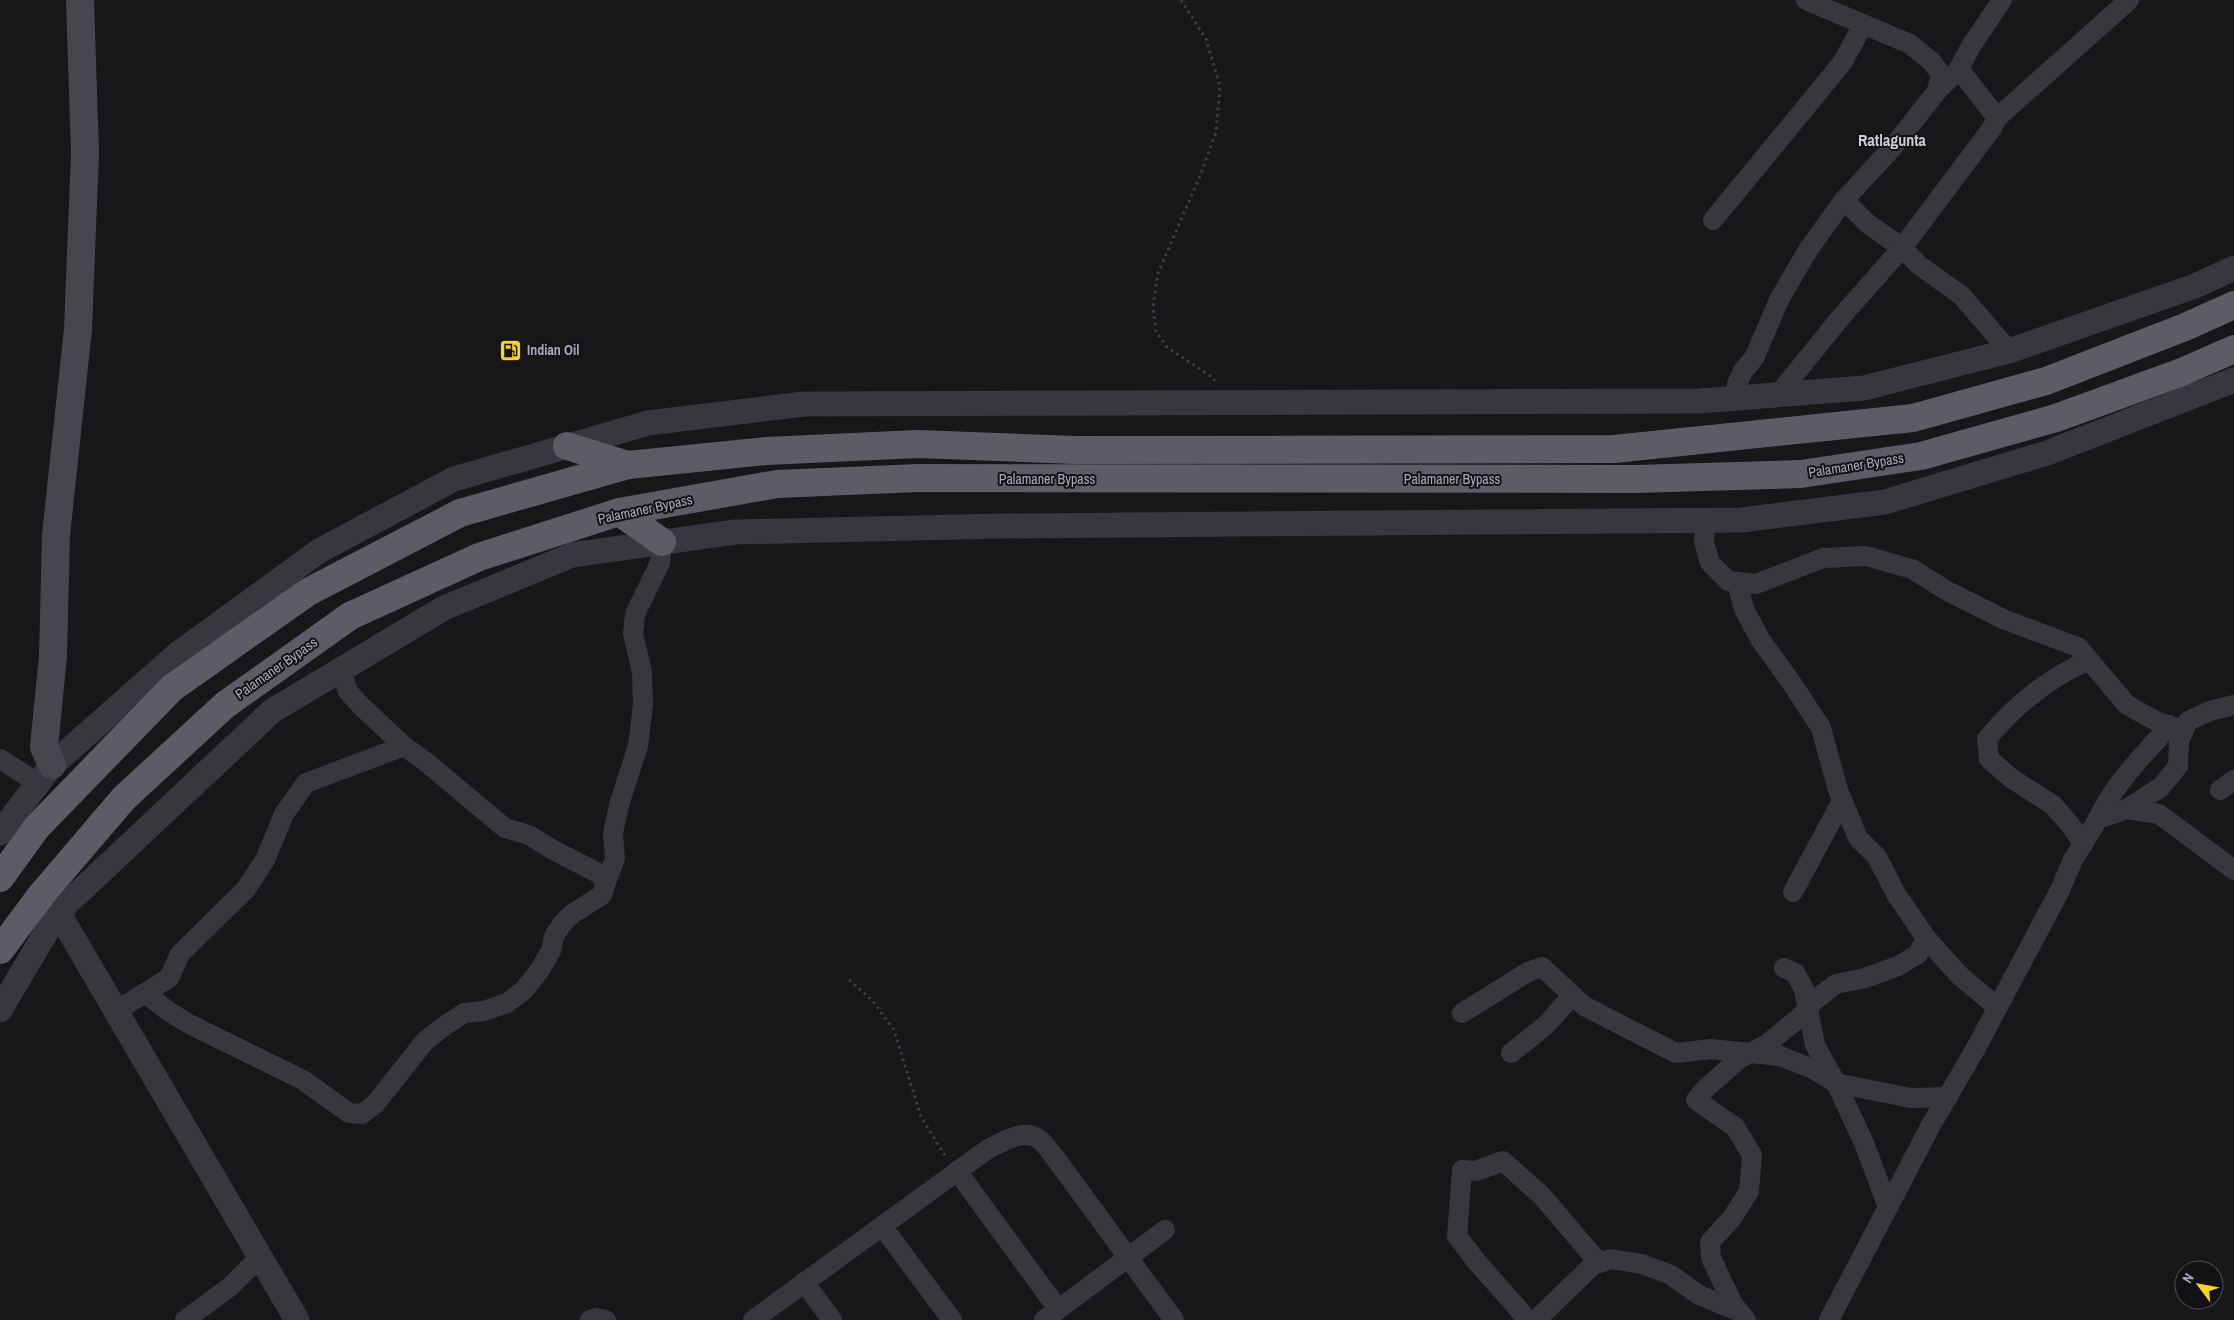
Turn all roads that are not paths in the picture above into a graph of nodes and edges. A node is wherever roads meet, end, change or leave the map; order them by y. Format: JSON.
{"nodes":[{"id":1,"x":80,"y":0,"type":"edge"},
{"id":2,"x":1806,"y":0,"type":"edge"},
{"id":3,"x":2002,"y":0,"type":"edge"},
{"id":4,"x":2129,"y":0,"type":"edge"},
{"id":5,"x":1863,"y":25,"type":"junction"},
{"id":6,"x":1958,"y":69,"type":"junction"},
{"id":7,"x":1937,"y":91,"type":"junction"},
{"id":8,"x":1996,"y":118,"type":"junction"},
{"id":9,"x":1844,"y":200,"type":"junction"},
{"id":10,"x":1713,"y":220,"type":"dead end"},
{"id":11,"x":1902,"y":248,"type":"junction"},
{"id":12,"x":2234,"y":268,"type":"edge"},
{"id":13,"x":2234,"y":304,"type":"edge"},
{"id":14,"x":2234,"y":349,"type":"edge"},
{"id":15,"x":2009,"y":351,"type":"junction"},
{"id":16,"x":2234,"y":380,"type":"edge"},
{"id":17,"x":1778,"y":395,"type":"junction"},
{"id":18,"x":1735,"y":399,"type":"junction"},
{"id":19,"x":567,"y":446,"type":"junction"},
{"id":20,"x":628,"y":465,"type":"junction"},
{"id":21,"x":619,"y":512,"type":"junction"},
{"id":22,"x":1705,"y":520,"type":"junction"},
{"id":23,"x":662,"y":542,"type":"junction"},
{"id":24,"x":1737,"y":582,"type":"junction"},
{"id":25,"x":2089,"y":660,"type":"junction"},
{"id":26,"x":342,"y":669,"type":"junction"},
{"id":27,"x":2231,"y":708,"type":"edge"},
{"id":28,"x":2177,"y":728,"type":"junction"},
{"id":29,"x":404,"y":746,"type":"junction"},
{"id":30,"x":0,"y":759,"type":"edge"},
{"id":31,"x":45,"y":774,"type":"junction"},
{"id":32,"x":1842,"y":801,"type":"junction"},
{"id":33,"x":2127,"y":809,"type":"junction"},
{"id":34,"x":2096,"y":822,"type":"junction"},
{"id":35,"x":0,"y":833,"type":"edge"},
{"id":36,"x":2078,"y":836,"type":"junction"},
{"id":37,"x":2234,"y":870,"type":"edge"},
{"id":38,"x":0,"y":878,"type":"edge"},
{"id":39,"x":606,"y":882,"type":"junction"},
{"id":40,"x":1793,"y":892,"type":"dead end"},
{"id":41,"x":58,"y":912,"type":"junction"},
{"id":42,"x":1926,"y":938,"type":"junction"},
{"id":43,"x":0,"y":950,"type":"edge"},
{"id":44,"x":1784,"y":968,"type":"dead end"},
{"id":45,"x":145,"y":993,"type":"junction"},
{"id":46,"x":1572,"y":996,"type":"junction"},
{"id":47,"x":1997,"y":1007,"type":"junction"},
{"id":48,"x":1808,"y":1008,"type":"junction"},
{"id":49,"x":0,"y":1010,"type":"edge"},
{"id":50,"x":116,"y":1012,"type":"junction"},
{"id":51,"x":1462,"y":1013,"type":"dead end"},
{"id":52,"x":1511,"y":1053,"type":"dead end"},
{"id":53,"x":1751,"y":1053,"type":"junction"},
{"id":54,"x":1836,"y":1083,"type":"junction"},
{"id":55,"x":1948,"y":1097,"type":"junction"},
{"id":56,"x":957,"y":1172,"type":"junction"},
{"id":57,"x":1888,"y":1207,"type":"junction"},
{"id":58,"x":882,"y":1226,"type":"junction"},
{"id":59,"x":1165,"y":1230,"type":"dead end"},
{"id":60,"x":260,"y":1257,"type":"junction"},
{"id":61,"x":1128,"y":1257,"type":"junction"},
{"id":62,"x":1599,"y":1263,"type":"junction"},
{"id":63,"x":804,"y":1282,"type":"junction"},
{"id":64,"x":1051,"y":1315,"type":"edge"},
{"id":65,"x":1742,"y":1315,"type":"edge"},
{"id":66,"x":185,"y":1320,"type":"edge"},
{"id":67,"x":297,"y":1320,"type":"edge"},
{"id":68,"x":590,"y":1320,"type":"edge"},
{"id":69,"x":606,"y":1320,"type":"edge"},
{"id":70,"x":754,"y":1320,"type":"edge"},
{"id":71,"x":832,"y":1320,"type":"edge"},
{"id":72,"x":952,"y":1320,"type":"edge"},
{"id":73,"x":1174,"y":1320,"type":"edge"},
{"id":74,"x":1528,"y":1320,"type":"edge"},
{"id":75,"x":1536,"y":1320,"type":"edge"},
{"id":76,"x":1830,"y":1320,"type":"edge"}],
"edges":[{"from":1,"to":31,"type":"main road"},
{"from":2,"to":5,"type":"street"},
{"from":3,"to":6,"type":"street"},
{"from":4,"to":8,"type":"street"},
{"from":5,"to":7,"type":"street"},
{"from":5,"to":10,"type":"street"},
{"from":6,"to":7,"type":"street"},
{"from":6,"to":8,"type":"street"},
{"from":7,"to":9,"type":"street"},
{"from":8,"to":11,"type":"street"},
{"from":9,"to":11,"type":"street"},
{"from":9,"to":18,"type":"street"},
{"from":11,"to":15,"type":"street"},
{"from":11,"to":17,"type":"street"},
{"from":12,"to":15,"type":"street"},
{"from":13,"to":20,"type":"highway"},
{"from":14,"to":21,"type":"highway","name":"Palamaner Bypass"},
{"from":15,"to":17,"type":"street"},
{"from":16,"to":22,"type":"street"},
{"from":17,"to":18,"type":"street"},
{"from":18,"to":19,"type":"street"},
{"from":19,"to":20,"type":"highway"},
{"from":19,"to":31,"type":"street"},
{"from":20,"to":38,"type":"highway"},
{"from":21,"to":23,"type":"highway"},
{"from":21,"to":43,"type":"highway","name":"Palamaner Bypass"},
{"from":22,"to":23,"type":"street"},
{"from":22,"to":24,"type":"street"},
{"from":23,"to":26,"type":"street"},
{"from":23,"to":39,"type":"street"},
{"from":24,"to":25,"type":"street"},
{"from":24,"to":32,"type":"street"},
{"from":25,"to":28,"type":"street"},
{"from":25,"to":36,"type":"street"},
{"from":26,"to":29,"type":"street"},
{"from":26,"to":41,"type":"street"},
{"from":27,"to":28,"type":"street"},
{"from":28,"to":33,"type":"street"},
{"from":28,"to":34,"type":"street"},
{"from":29,"to":39,"type":"street"},
{"from":29,"to":45,"type":"street"},
{"from":30,"to":31,"type":"street"},
{"from":31,"to":35,"type":"street"},
{"from":32,"to":40,"type":"street"},
{"from":32,"to":42,"type":"street"},
{"from":33,"to":34,"type":"street"},
{"from":33,"to":37,"type":"street"},
{"from":34,"to":36,"type":"street"},
{"from":36,"to":47,"type":"street"},
{"from":39,"to":45,"type":"street"},
{"from":41,"to":49,"type":"street"},
{"from":41,"to":50,"type":"street"},
{"from":42,"to":47,"type":"street"},
{"from":42,"to":48,"type":"street"},
{"from":44,"to":48,"type":"street"},
{"from":45,"to":50,"type":"street"},
{"from":46,"to":51,"type":"street"},
{"from":46,"to":52,"type":"street"},
{"from":46,"to":53,"type":"street"},
{"from":47,"to":55,"type":"street"},
{"from":48,"to":53,"type":"street"},
{"from":48,"to":54,"type":"street"},
{"from":50,"to":60,"type":"street"},
{"from":53,"to":54,"type":"street"},
{"from":53,"to":65,"type":"street"},
{"from":54,"to":55,"type":"street"},
{"from":54,"to":57,"type":"street"},
{"from":55,"to":57,"type":"street"},
{"from":56,"to":58,"type":"street"},
{"from":56,"to":61,"type":"street"},
{"from":56,"to":64,"type":"street"},
{"from":57,"to":76,"type":"street"},
{"from":58,"to":63,"type":"street"},
{"from":58,"to":72,"type":"street"},
{"from":59,"to":61,"type":"street"},
{"from":60,"to":66,"type":"street"},
{"from":60,"to":67,"type":"street"},
{"from":61,"to":64,"type":"street"},
{"from":61,"to":73,"type":"street"},
{"from":62,"to":65,"type":"street"},
{"from":62,"to":74,"type":"street"},
{"from":62,"to":75,"type":"street"},
{"from":63,"to":70,"type":"street"},
{"from":63,"to":71,"type":"street"},
{"from":68,"to":69,"type":"street"}]}
